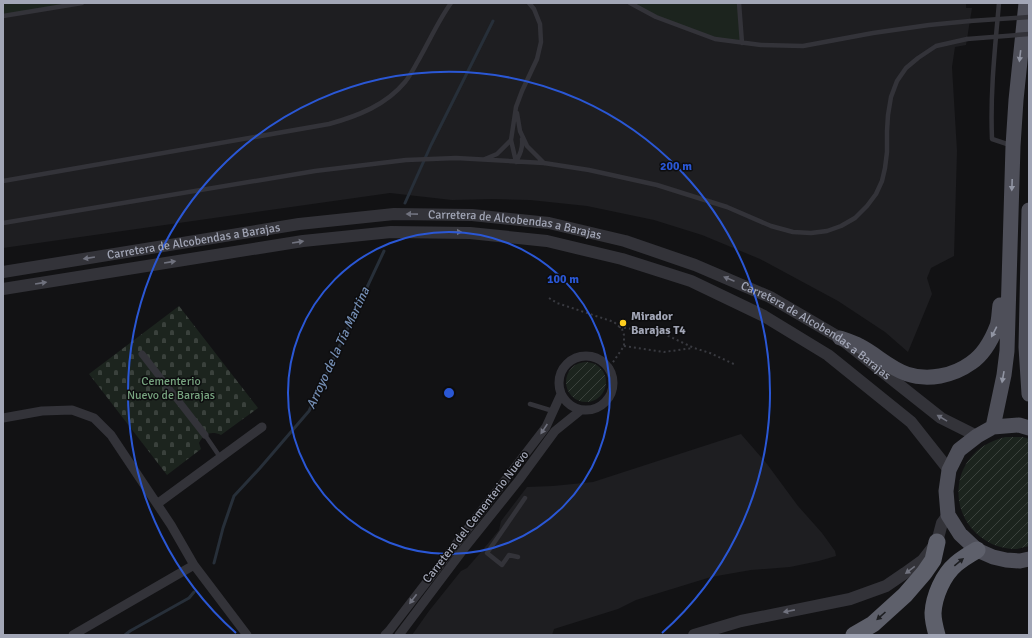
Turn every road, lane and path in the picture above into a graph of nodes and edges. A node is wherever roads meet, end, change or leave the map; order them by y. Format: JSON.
{"nodes":[{"id":1,"x":82,"y":3,"type":"edge"},
{"id":2,"x":451,"y":3,"type":"edge"},
{"id":3,"x":529,"y":3,"type":"edge"},
{"id":4,"x":630,"y":3,"type":"edge"},
{"id":5,"x":739,"y":3,"type":"edge"},
{"id":6,"x":999,"y":3,"type":"edge"},
{"id":7,"x":1026,"y":3,"type":"edge"},
{"id":8,"x":3,"y":16,"type":"edge"},
{"id":9,"x":1029,"y":17,"type":"edge"},
{"id":10,"x":1029,"y":34,"type":"edge"},
{"id":11,"x":742,"y":43,"type":"junction"},
{"id":12,"x":516,"y":107,"type":"junction"},
{"id":13,"x":522,"y":136,"type":"junction"},
{"id":14,"x":511,"y":140,"type":"junction"},
{"id":15,"x":1013,"y":146,"type":"junction"},
{"id":16,"x":484,"y":160,"type":"junction"},
{"id":17,"x":516,"y":162,"type":"junction"},
{"id":18,"x":544,"y":163,"type":"junction"},
{"id":19,"x":3,"y":180,"type":"edge"},
{"id":20,"x":1029,"y":210,"type":"edge"},
{"id":21,"x":3,"y":223,"type":"edge"},
{"id":22,"x":1010,"y":254,"type":"junction"},
{"id":23,"x":3,"y":272,"type":"edge"},
{"id":24,"x":3,"y":289,"type":"edge"},
{"id":25,"x":549,"y":298,"type":"dead end"},
{"id":26,"x":619,"y":326,"type":"junction"},
{"id":27,"x":840,"y":338,"type":"junction"},
{"id":28,"x":624,"y":346,"type":"junction"},
{"id":29,"x":694,"y":348,"type":"junction"},
{"id":30,"x":142,"y":354,"type":"dead end"},
{"id":31,"x":736,"y":365,"type":"dead end"},
{"id":32,"x":609,"y":368,"type":"junction"},
{"id":33,"x":561,"y":394,"type":"junction"},
{"id":34,"x":1029,"y":394,"type":"edge"},
{"id":35,"x":530,"y":404,"type":"dead end"},
{"id":36,"x":582,"y":410,"type":"junction"},
{"id":37,"x":553,"y":411,"type":"junction"},
{"id":38,"x":3,"y":418,"type":"edge"},
{"id":39,"x":262,"y":427,"type":"dead end"},
{"id":40,"x":993,"y":427,"type":"junction"},
{"id":41,"x":1029,"y":428,"type":"edge"},
{"id":42,"x":205,"y":435,"type":"joint"},
{"id":43,"x":977,"y":436,"type":"junction"},
{"id":44,"x":220,"y":457,"type":"junction"},
{"id":45,"x":950,"y":470,"type":"junction"},
{"id":46,"x":526,"y":498,"type":"dead end"},
{"id":47,"x":157,"y":504,"type":"junction"},
{"id":48,"x":948,"y":515,"type":"junction"},
{"id":49,"x":937,"y":542,"type":"junction"},
{"id":50,"x":977,"y":550,"type":"junction"},
{"id":51,"x":518,"y":557,"type":"dead end"},
{"id":52,"x":1029,"y":560,"type":"edge"},
{"id":53,"x":194,"y":565,"type":"junction"},
{"id":54,"x":73,"y":635,"type":"edge"},
{"id":55,"x":247,"y":635,"type":"edge"},
{"id":56,"x":385,"y":635,"type":"edge"},
{"id":57,"x":399,"y":635,"type":"edge"},
{"id":58,"x":694,"y":635,"type":"edge"},
{"id":59,"x":854,"y":635,"type":"edge"},
{"id":60,"x":937,"y":635,"type":"edge"}],
"edges":[{"from":1,"to":8,"type":"lane"},
{"from":2,"to":19,"type":"lane"},
{"from":3,"to":12,"type":"lane"},
{"from":4,"to":11,"type":"lane"},
{"from":5,"to":11,"type":"lane"},
{"from":6,"to":15,"type":"lane"},
{"from":7,"to":15,"type":"main road","one_way":true},
{"from":9,"to":11,"type":"lane","bridge":true},
{"from":10,"to":18,"type":"lane","bridge":true},
{"from":12,"to":13,"type":"lane"},
{"from":12,"to":14,"type":"lane"},
{"from":13,"to":17,"type":"lane"},
{"from":13,"to":18,"type":"lane"},
{"from":14,"to":16,"type":"lane"},
{"from":14,"to":17,"type":"lane"},
{"from":15,"to":22,"type":"main road","one_way":true},
{"from":16,"to":17,"type":"lane"},
{"from":16,"to":21,"type":"lane"},
{"from":17,"to":18,"type":"lane"},
{"from":20,"to":34,"type":"main road"},
{"from":22,"to":27,"type":"main road","one_way":true},
{"from":22,"to":40,"type":"main road","one_way":true},
{"from":27,"to":23,"type":"street","name":"Carretera de Alcobendas a Barajas","one_way":true},
{"from":24,"to":45,"type":"street","name":"Carretera de Alcobendas a Barajas","one_way":true},
{"from":25,"to":26,"type":"path"},
{"from":26,"to":28,"type":"path"},
{"from":26,"to":29,"type":"path"},
{"from":43,"to":27,"type":"street","name":"Carretera de Alcobendas a Barajas","one_way":true},
{"from":28,"to":29,"type":"path"},
{"from":28,"to":32,"type":"path"},
{"from":29,"to":31,"type":"path"},
{"from":30,"to":42,"type":"street"},
{"from":32,"to":33,"type":"street"},
{"from":32,"to":36,"type":"street"},
{"from":33,"to":36,"type":"street"},
{"from":33,"to":37,"type":"street","name":"Carretera del Cementerio Nuevo"},
{"from":35,"to":37,"type":"lane"},
{"from":36,"to":57,"type":"street","name":"Carretera del Cementerio Nuevo"},
{"from":37,"to":56,"type":"street","name":"Carretera del Cementerio Nuevo","one_way":true},
{"from":38,"to":47,"type":"street"},
{"from":39,"to":44,"type":"street"},
{"from":40,"to":41,"type":"main road"},
{"from":40,"to":43,"type":"main road"},
{"from":42,"to":44,"type":"lane"},
{"from":43,"to":45,"type":"main road"},
{"from":44,"to":47,"type":"street"},
{"from":45,"to":48,"type":"main road"},
{"from":46,"to":51,"type":"lane"},
{"from":47,"to":53,"type":"street"},
{"from":48,"to":49,"type":"street"},
{"from":48,"to":50,"type":"main road"},
{"from":49,"to":58,"type":"street","one_way":true},
{"from":49,"to":59,"type":"highway","one_way":true},
{"from":50,"to":52,"type":"main road"},
{"from":60,"to":50,"type":"highway","one_way":true},
{"from":53,"to":54,"type":"street"},
{"from":53,"to":55,"type":"street"}]}
